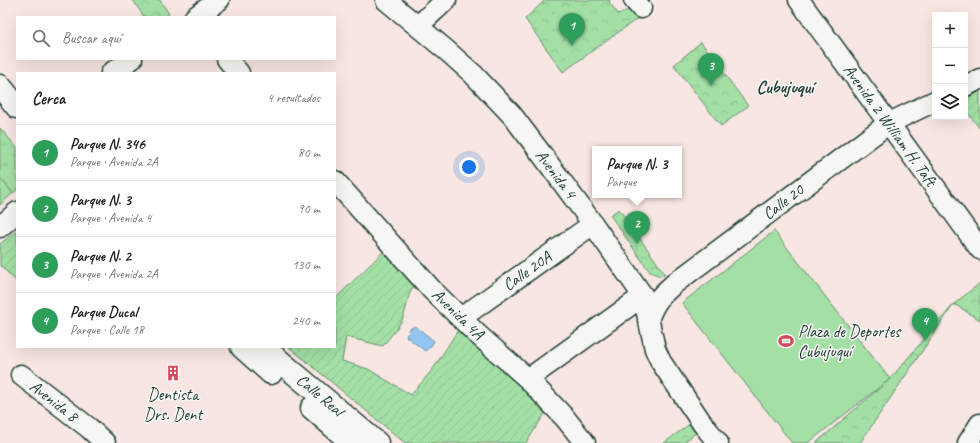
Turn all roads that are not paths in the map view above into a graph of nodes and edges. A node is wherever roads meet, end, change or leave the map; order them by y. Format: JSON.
{"nodes":[{"id":1,"x":386,"y":0,"type":"edge"},
{"id":2,"x":446,"y":0,"type":"edge"},
{"id":3,"x":214,"y":1,"type":"edge"},
{"id":4,"x":804,"y":2,"type":"edge"},
{"id":5,"x":196,"y":16,"type":"edge"},
{"id":6,"x":418,"y":26,"type":"junction"},
{"id":7,"x":130,"y":60,"type":"edge"},
{"id":8,"x":227,"y":60,"type":"edge"},
{"id":9,"x":112,"y":72,"type":"edge"},
{"id":10,"x":238,"y":72,"type":"edge"},
{"id":11,"x":980,"y":79,"type":"edge"},
{"id":12,"x":968,"y":85,"type":"edge"},
{"id":13,"x":0,"y":86,"type":"edge"},
{"id":14,"x":932,"y":102,"type":"edge"},
{"id":15,"x":16,"y":106,"type":"edge"},
{"id":16,"x":889,"y":124,"type":"junction"},
{"id":17,"x":336,"y":182,"type":"edge"},
{"id":18,"x":16,"y":213,"type":"edge"},
{"id":19,"x":593,"y":224,"type":"junction"},
{"id":20,"x":0,"y":227,"type":"edge"},
{"id":21,"x":980,"y":250,"type":"edge"},
{"id":22,"x":643,"y":296,"type":"junction"},
{"id":23,"x":461,"y":318,"type":"junction"},
{"id":24,"x":648,"y":320,"type":"junction"},
{"id":25,"x":243,"y":348,"type":"edge"},
{"id":26,"x":264,"y":348,"type":"edge"},
{"id":27,"x":21,"y":375,"type":"dead end"},
{"id":28,"x":528,"y":379,"type":"junction"},
{"id":29,"x":980,"y":424,"type":"edge"},
{"id":30,"x":105,"y":443,"type":"edge"},
{"id":31,"x":352,"y":443,"type":"edge"},
{"id":32,"x":377,"y":443,"type":"edge"},
{"id":33,"x":585,"y":443,"type":"edge"},
{"id":34,"x":718,"y":443,"type":"edge"},
{"id":35,"x":968,"y":443,"type":"edge"}],
"edges":[{"from":1,"to":6,"type":"street","name":"Avenida 4"},
{"from":2,"to":6,"type":"street"},
{"from":3,"to":5,"type":"street"},
{"from":4,"to":16,"type":"street","name":"Avenida 2 William H. Taft"},
{"from":6,"to":19,"type":"street","name":"Avenida 4"},
{"from":7,"to":9,"type":"street"},
{"from":8,"to":10,"type":"street"},
{"from":11,"to":12,"type":"street"},
{"from":13,"to":15,"type":"main road"},
{"from":14,"to":16,"type":"street","name":"Calle 20"},
{"from":16,"to":21,"type":"street","name":"Avenida 2 William H. Taft"},
{"from":16,"to":24,"type":"street","name":"Calle 20"},
{"from":17,"to":23,"type":"street","name":"Avenida 4A"},
{"from":18,"to":20,"type":"street"},
{"from":19,"to":22,"type":"street","name":"Avenida 4"},
{"from":19,"to":23,"type":"street","name":"Calle 20A"},
{"from":22,"to":24,"type":"street","name":"Avenida 4"},
{"from":22,"to":28,"type":"street"},
{"from":23,"to":28,"type":"street","name":"Avenida 4A"},
{"from":24,"to":34,"type":"street","name":"Avenida 4"},
{"from":25,"to":31,"type":"main road","name":"Calle Real"},
{"from":26,"to":32,"type":"main road","name":"Calle Real"},
{"from":27,"to":30,"type":"street","name":"Avenida 8"},
{"from":28,"to":33,"type":"street","name":"Avenida 4A"},
{"from":29,"to":35,"type":"street"}]}
